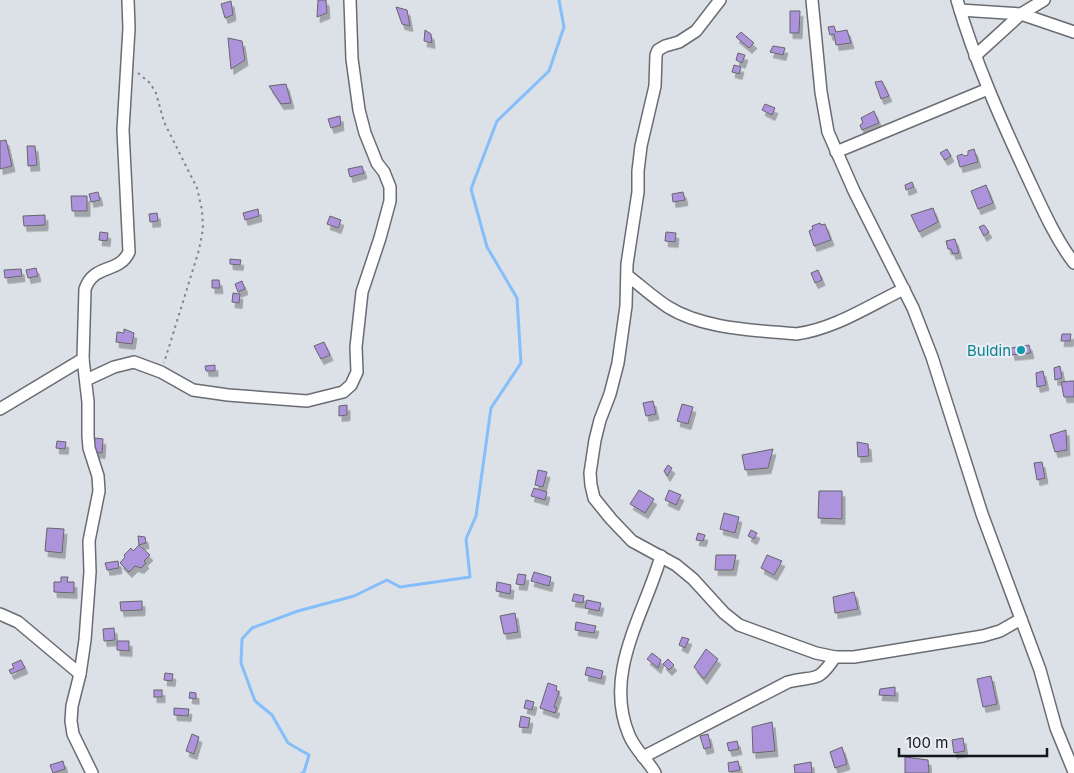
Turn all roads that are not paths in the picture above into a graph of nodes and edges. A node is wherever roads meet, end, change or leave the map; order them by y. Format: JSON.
{"nodes":[{"id":1,"x":128,"y":0,"type":"edge"},
{"id":2,"x":350,"y":0,"type":"edge"},
{"id":3,"x":720,"y":0,"type":"edge"},
{"id":4,"x":812,"y":0,"type":"edge"},
{"id":5,"x":1044,"y":0,"type":"edge"},
{"id":6,"x":959,"y":5,"type":"edge"},
{"id":7,"x":1021,"y":14,"type":"junction"},
{"id":8,"x":1074,"y":32,"type":"edge"},
{"id":9,"x":974,"y":56,"type":"junction"},
{"id":10,"x":988,"y":89,"type":"junction"},
{"id":11,"x":836,"y":152,"type":"junction"},
{"id":12,"x":1074,"y":262,"type":"edge"},
{"id":13,"x":628,"y":276,"type":"junction"},
{"id":14,"x":904,"y":289,"type":"junction"},
{"id":15,"x":83,"y":359,"type":"junction"},
{"id":16,"x":86,"y":380,"type":"junction"},
{"id":17,"x":0,"y":410,"type":"edge"},
{"id":18,"x":661,"y":556,"type":"junction"},
{"id":19,"x":0,"y":614,"type":"edge"},
{"id":20,"x":1021,"y":619,"type":"junction"},
{"id":21,"x":835,"y":657,"type":"junction"},
{"id":22,"x":80,"y":674,"type":"junction"},
{"id":23,"x":644,"y":757,"type":"junction"},
{"id":24,"x":1074,"y":772,"type":"edge"},
{"id":25,"x":92,"y":773,"type":"edge"},
{"id":26,"x":655,"y":773,"type":"edge"}],
"edges":[{"from":1,"to":15,"type":"street"},
{"from":2,"to":16,"type":"street"},
{"from":3,"to":13,"type":"street"},
{"from":4,"to":11,"type":"street"},
{"from":5,"to":7,"type":"street"},
{"from":6,"to":7,"type":"street"},
{"from":6,"to":9,"type":"street"},
{"from":7,"to":8,"type":"street"},
{"from":7,"to":9,"type":"street"},
{"from":9,"to":10,"type":"street"},
{"from":10,"to":11,"type":"street"},
{"from":10,"to":12,"type":"street"},
{"from":11,"to":14,"type":"street"},
{"from":13,"to":14,"type":"street"},
{"from":13,"to":18,"type":"street"},
{"from":14,"to":20,"type":"street"},
{"from":15,"to":16,"type":"street"},
{"from":15,"to":17,"type":"street"},
{"from":16,"to":22,"type":"street"},
{"from":18,"to":21,"type":"street"},
{"from":18,"to":23,"type":"street"},
{"from":19,"to":22,"type":"street"},
{"from":20,"to":21,"type":"street"},
{"from":20,"to":24,"type":"street"},
{"from":21,"to":23,"type":"street"},
{"from":22,"to":25,"type":"street"},
{"from":23,"to":26,"type":"street"}]}
